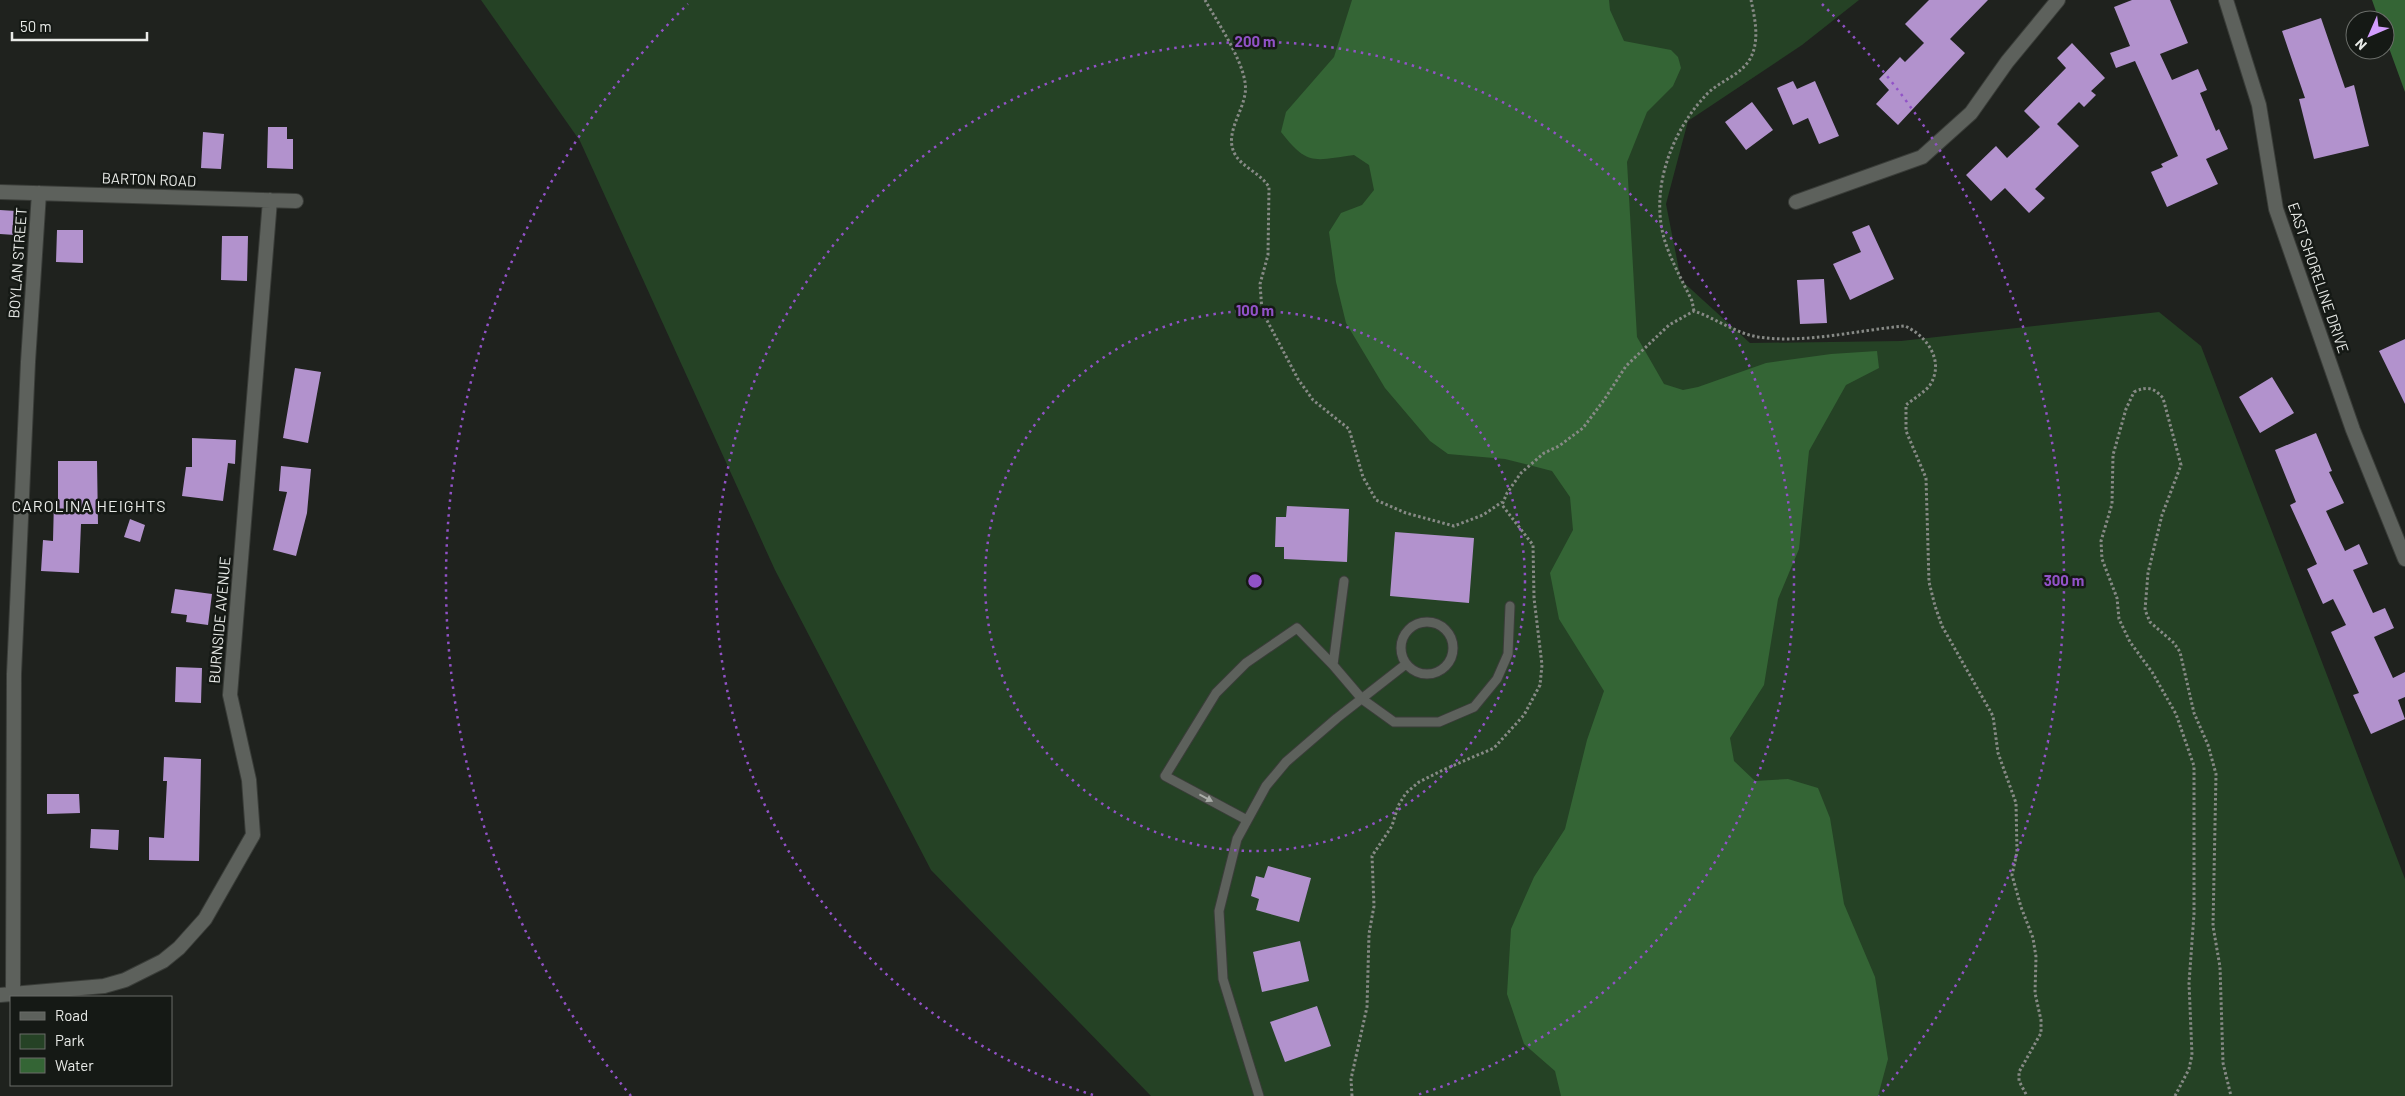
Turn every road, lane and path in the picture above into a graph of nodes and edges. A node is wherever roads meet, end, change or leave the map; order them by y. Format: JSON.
{"nodes":[{"id":1,"x":1205,"y":0,"type":"edge"},
{"id":2,"x":1751,"y":0,"type":"edge"},
{"id":3,"x":2058,"y":0,"type":"edge"},
{"id":4,"x":2226,"y":0,"type":"edge"},
{"id":5,"x":0,"y":192,"type":"edge"},
{"id":6,"x":39,"y":193,"type":"junction"},
{"id":7,"x":270,"y":200,"type":"junction"},
{"id":8,"x":296,"y":201,"type":"dead end"},
{"id":9,"x":1796,"y":202,"type":"dead end"},
{"id":10,"x":1694,"y":311,"type":"junction"},
{"id":11,"x":1503,"y":502,"type":"junction"},
{"id":12,"x":2405,"y":559,"type":"edge"},
{"id":13,"x":1344,"y":581,"type":"dead end"},
{"id":14,"x":1510,"y":606,"type":"dead end"},
{"id":15,"x":1406,"y":664,"type":"junction"},
{"id":16,"x":1334,"y":665,"type":"junction"},
{"id":17,"x":1362,"y":699,"type":"junction"},
{"id":18,"x":1247,"y":820,"type":"junction"},
{"id":19,"x":6,"y":994,"type":"edge"},
{"id":20,"x":1259,"y":1096,"type":"edge"},
{"id":21,"x":1352,"y":1096,"type":"edge"},
{"id":22,"x":2027,"y":1096,"type":"edge"},
{"id":23,"x":2175,"y":1096,"type":"edge"},
{"id":24,"x":2231,"y":1096,"type":"edge"}],
"edges":[{"from":1,"to":11,"type":"path"},
{"from":2,"to":10,"type":"path"},
{"from":3,"to":9,"type":"street"},
{"from":4,"to":12,"type":"street","name":"EAST SHORELINE DRIVE"},
{"from":5,"to":6,"type":"street","name":"BARTON ROAD"},
{"from":6,"to":7,"type":"street","name":"BARTON ROAD"},
{"from":6,"to":19,"type":"street","name":"BOYLAN STREET"},
{"from":7,"to":8,"type":"street","name":"BARTON ROAD"},
{"from":7,"to":19,"type":"street","name":"BURNSIDE AVENUE"},
{"from":10,"to":11,"type":"path"},
{"from":10,"to":22,"type":"path"},
{"from":11,"to":21,"type":"path"},
{"from":13,"to":16,"type":"lane"},
{"from":14,"to":17,"type":"lane"},
{"from":15,"to":15,"type":"lane"},
{"from":15,"to":17,"type":"lane"},
{"from":16,"to":17,"type":"lane"},
{"from":16,"to":18,"type":"lane","one_way":true},
{"from":17,"to":18,"type":"lane"},
{"from":18,"to":20,"type":"lane"},
{"from":23,"to":24,"type":"path"}]}
